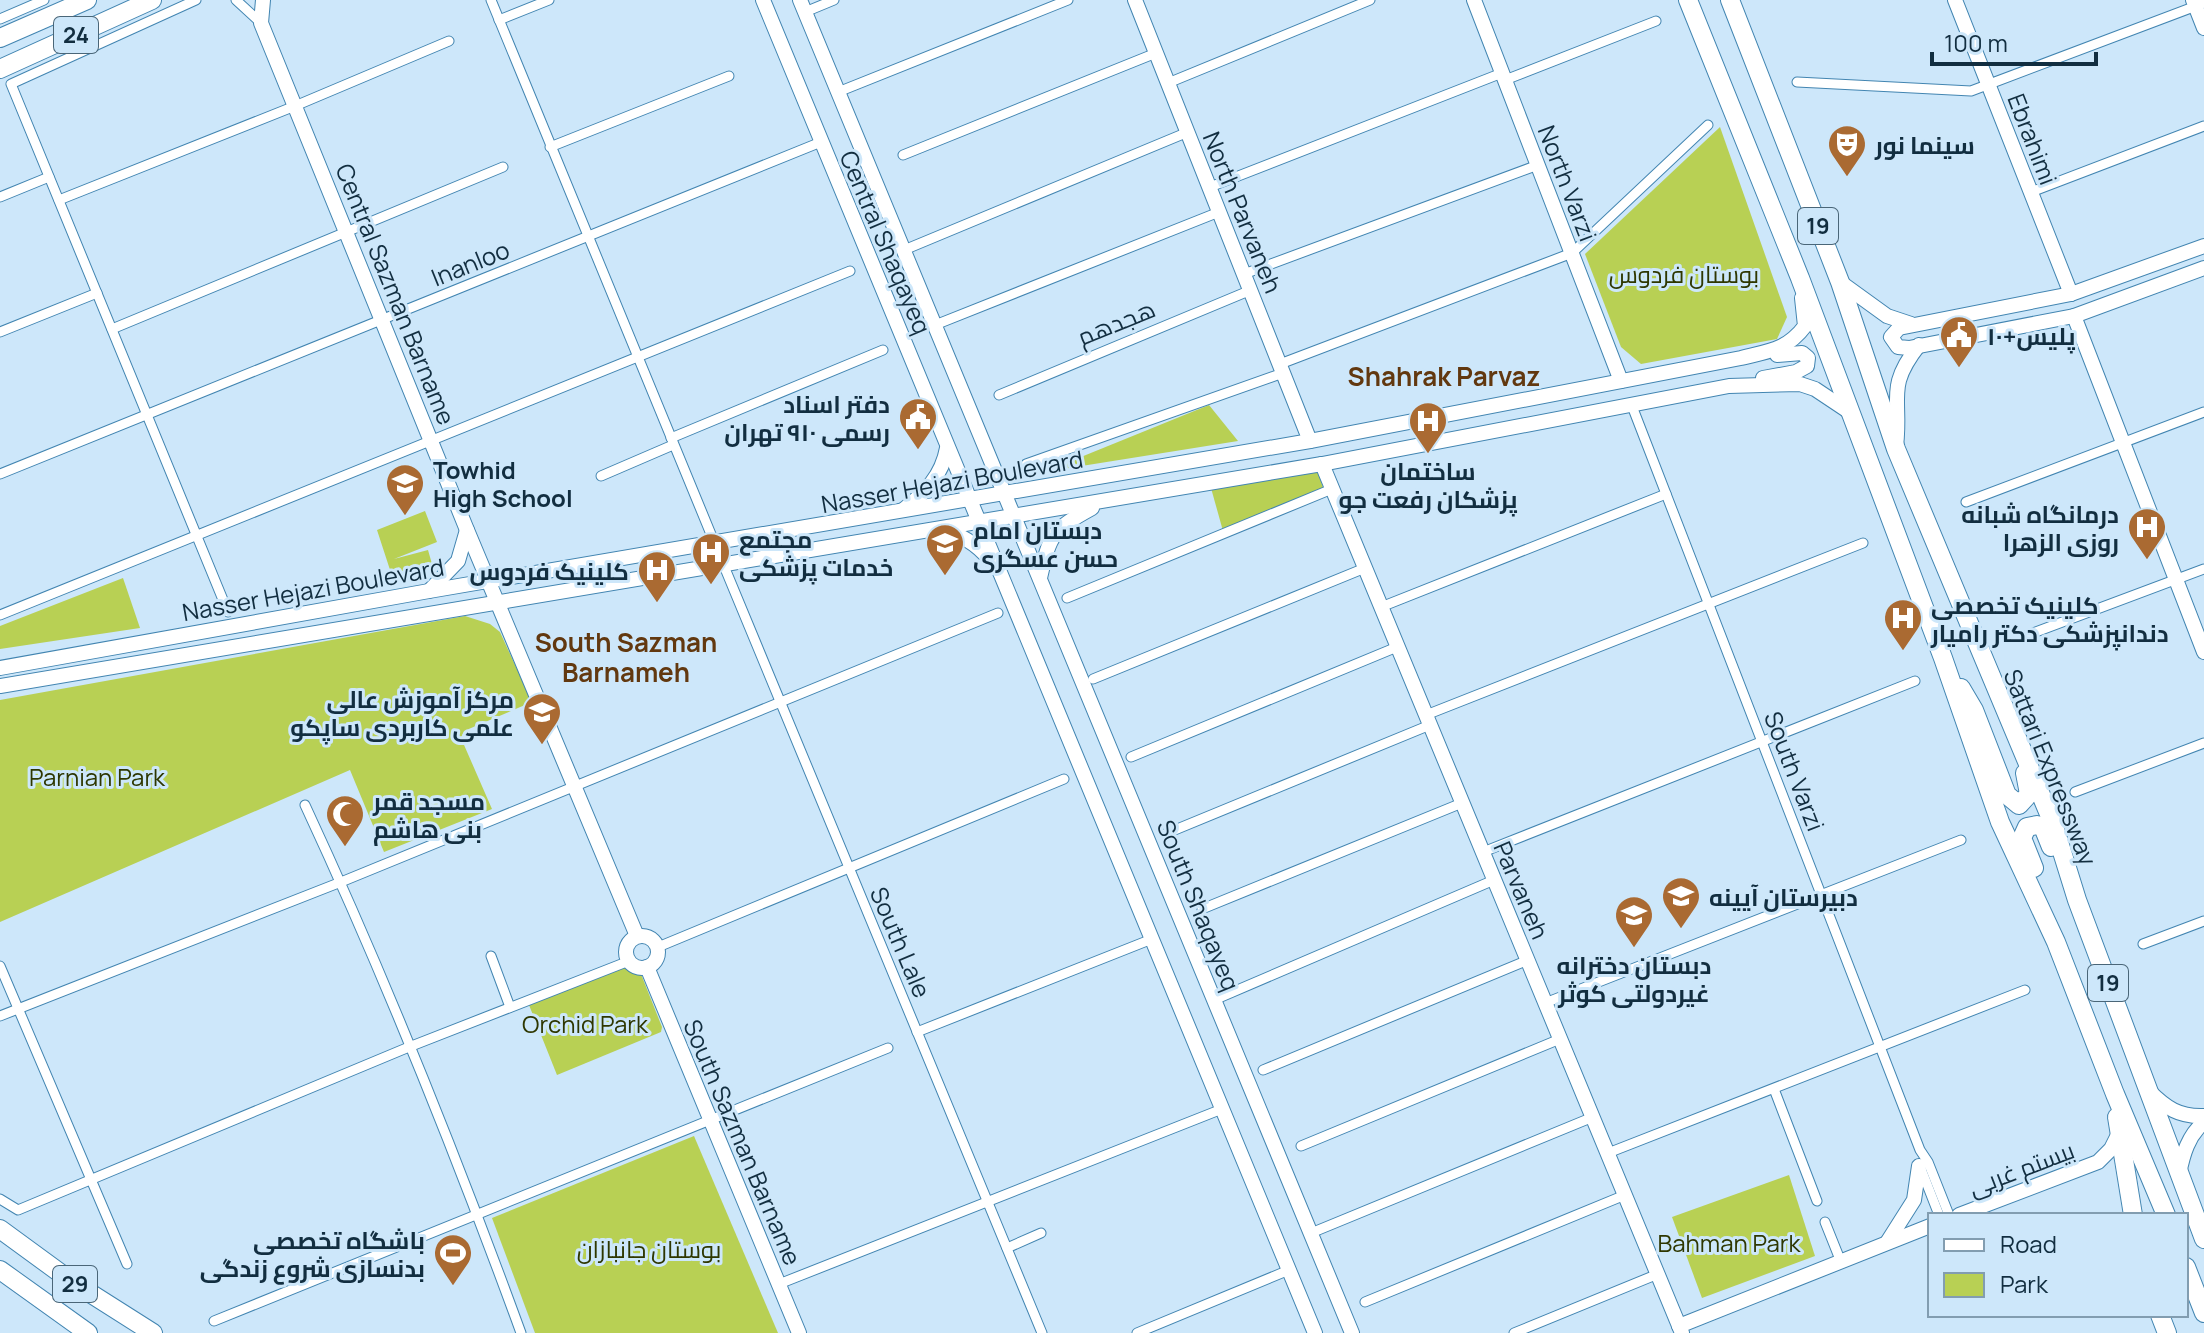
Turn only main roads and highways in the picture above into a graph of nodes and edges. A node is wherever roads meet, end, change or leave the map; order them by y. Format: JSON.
{"nodes":[{"id":1,"x":87,"y":0,"type":"edge"},
{"id":2,"x":152,"y":0,"type":"edge"},
{"id":3,"x":263,"y":0,"type":"edge"},
{"id":4,"x":763,"y":0,"type":"edge"},
{"id":5,"x":1135,"y":0,"type":"edge"},
{"id":6,"x":1474,"y":0,"type":"edge"},
{"id":7,"x":1690,"y":0,"type":"edge"},
{"id":8,"x":1955,"y":0,"type":"edge"},
{"id":9,"x":1730,"y":2,"type":"edge"},
{"id":10,"x":2198,"y":3,"type":"edge"},
{"id":11,"x":803,"y":6,"type":"edge"},
{"id":12,"x":2204,"y":28,"type":"edge"},
{"id":13,"x":0,"y":38,"type":"edge"},
{"id":14,"x":6,"y":76,"type":"edge"},
{"id":15,"x":2204,"y":246,"type":"edge"},
{"id":16,"x":2204,"y":268,"type":"edge"},
{"id":17,"x":1800,"y":278,"type":"junction"},
{"id":18,"x":1840,"y":282,"type":"junction"},
{"id":19,"x":2071,"y":294,"type":"junction"},
{"id":20,"x":2074,"y":316,"type":"junction"},
{"id":21,"x":1915,"y":325,"type":"junction"},
{"id":22,"x":1919,"y":345,"type":"junction"},
{"id":23,"x":1741,"y":358,"type":"junction"},
{"id":24,"x":1621,"y":381,"type":"junction"},
{"id":25,"x":1729,"y":386,"type":"junction"},
{"id":26,"x":1851,"y":413,"type":"junction"},
{"id":27,"x":1310,"y":441,"type":"junction"},
{"id":28,"x":947,"y":447,"type":"junction"},
{"id":29,"x":1896,"y":449,"type":"junction"},
{"id":30,"x":1322,"y":464,"type":"junction"},
{"id":31,"x":1005,"y":494,"type":"junction"},
{"id":32,"x":969,"y":500,"type":"junction"},
{"id":33,"x":1103,"y":502,"type":"junction"},
{"id":34,"x":900,"y":512,"type":"junction"},
{"id":35,"x":1014,"y":515,"type":"junction"},
{"id":36,"x":978,"y":521,"type":"junction"},
{"id":37,"x":936,"y":528,"type":"junction"},
{"id":38,"x":467,"y":530,"type":"junction"},
{"id":39,"x":998,"y":570,"type":"junction"},
{"id":40,"x":1040,"y":578,"type":"junction"},
{"id":41,"x":490,"y":581,"type":"junction"},
{"id":42,"x":429,"y":591,"type":"junction"},
{"id":43,"x":499,"y":603,"type":"junction"},
{"id":44,"x":2204,"y":652,"type":"edge"},
{"id":45,"x":70,"y":654,"type":"junction"},
{"id":46,"x":1943,"y":658,"type":"junction"},
{"id":47,"x":0,"y":659,"type":"edge"},
{"id":48,"x":0,"y":668,"type":"edge"},
{"id":49,"x":73,"y":675,"type":"junction"},
{"id":50,"x":0,"y":686,"type":"edge"},
{"id":51,"x":0,"y":694,"type":"edge"},
{"id":52,"x":2011,"y":727,"type":"junction"},
{"id":53,"x":2077,"y":900,"type":"junction"},
{"id":54,"x":637,"y":936,"type":"junction"},
{"id":55,"x":2056,"y":942,"type":"junction"},
{"id":56,"x":647,"y":967,"type":"junction"},
{"id":57,"x":2148,"y":1090,"type":"junction"},
{"id":58,"x":2115,"y":1094,"type":"junction"},
{"id":59,"x":2204,"y":1116,"type":"edge"},
{"id":60,"x":2204,"y":1122,"type":"edge"},
{"id":61,"x":2119,"y":1133,"type":"junction"},
{"id":62,"x":1920,"y":1158,"type":"road end"},
{"id":63,"x":2098,"y":1162,"type":"junction"},
{"id":64,"x":2125,"y":1167,"type":"junction"},
{"id":65,"x":2179,"y":1175,"type":"junction"},
{"id":66,"x":1964,"y":1213,"type":"edge"},
{"id":67,"x":2133,"y":1213,"type":"edge"},
{"id":68,"x":2165,"y":1213,"type":"edge"},
{"id":69,"x":1928,"y":1227,"type":"edge"},
{"id":70,"x":0,"y":1229,"type":"edge"},
{"id":71,"x":2204,"y":1239,"type":"edge"},
{"id":72,"x":1886,"y":1244,"type":"junction"},
{"id":73,"x":0,"y":1270,"type":"edge"},
{"id":74,"x":2188,"y":1272,"type":"edge"},
{"id":75,"x":2204,"y":1313,"type":"edge"},
{"id":76,"x":1681,"y":1329,"type":"edge"},
{"id":77,"x":88,"y":1333,"type":"edge"},
{"id":78,"x":153,"y":1333,"type":"edge"},
{"id":79,"x":799,"y":1333,"type":"edge"},
{"id":80,"x":1315,"y":1333,"type":"edge"},
{"id":81,"x":1352,"y":1333,"type":"edge"}],
"edges":[{"from":1,"to":13,"type":"highway","number":"24"},
{"from":2,"to":14,"type":"highway","number":"24"},
{"from":3,"to":38,"type":"main road","name":"Central Sazman Barname"},
{"from":4,"to":28,"type":"main road","name":"Central Shaqayeq"},
{"from":5,"to":27,"type":"main road","name":"North Parvaneh"},
{"from":6,"to":24,"type":"main road","name":"North Varzi"},
{"from":7,"to":17,"type":"highway","number":"19"},
{"from":8,"to":19,"type":"main road","name":"Ebrahimi"},
{"from":9,"to":18,"type":"highway","name":"Sattari Expressway","number":"19"},
{"from":10,"to":12,"type":"main road"},
{"from":11,"to":31,"type":"main road","name":"Central Shaqayeq"},
{"from":15,"to":19,"type":"main road"},
{"from":16,"to":20,"type":"main road"},
{"from":17,"to":23,"type":"main road","name":"Nasser Hejazi Boulevard"},
{"from":17,"to":26,"type":"highway","number":"19"},
{"from":18,"to":21,"type":"main road"},
{"from":18,"to":29,"type":"highway","name":"Sattari Expressway","number":"19"},
{"from":19,"to":21,"type":"main road"},
{"from":20,"to":22,"type":"main road"},
{"from":20,"to":44,"type":"main road"},
{"from":21,"to":22,"type":"main road"},
{"from":22,"to":29,"type":"main road"},
{"from":23,"to":24,"type":"main road","name":"Nasser Hejazi Boulevard"},
{"from":23,"to":25,"type":"main road"},
{"from":24,"to":27,"type":"main road","name":"Nasser Hejazi Boulevard"},
{"from":25,"to":26,"type":"main road","name":"Nasser Hejazi Boulevard"},
{"from":25,"to":30,"type":"main road","name":"Nasser Hejazi Boulevard"},
{"from":26,"to":46,"type":"highway","number":"19"},
{"from":27,"to":31,"type":"main road","name":"Nasser Hejazi Boulevard"},
{"from":28,"to":32,"type":"main road","name":"Central Shaqayeq"},
{"from":28,"to":34,"type":"main road"},
{"from":29,"to":52,"type":"highway","name":"Sattari Expressway","number":"19"},
{"from":30,"to":33,"type":"main road","name":"Nasser Hejazi Boulevard"},
{"from":30,"to":76,"type":"main road","name":"Parvaneh"},
{"from":31,"to":32,"type":"main road","name":"Nasser Hejazi Boulevard"},
{"from":31,"to":35,"type":"main road","name":"South Shaqayeq"},
{"from":32,"to":34,"type":"main road","name":"Nasser Hejazi Boulevard"},
{"from":32,"to":36,"type":"main road"},
{"from":33,"to":35,"type":"main road","name":"Nasser Hejazi Boulevard"},
{"from":33,"to":40,"type":"main road"},
{"from":34,"to":41,"type":"main road","name":"Nasser Hejazi Boulevard"},
{"from":35,"to":36,"type":"main road","name":"Nasser Hejazi Boulevard"},
{"from":35,"to":40,"type":"main road","name":"South Shaqayeq"},
{"from":36,"to":37,"type":"main road","name":"Nasser Hejazi Boulevard"},
{"from":36,"to":39,"type":"main road"},
{"from":37,"to":39,"type":"main road"},
{"from":37,"to":43,"type":"main road","name":"Nasser Hejazi Boulevard"},
{"from":38,"to":41,"type":"main road","name":"Central Sazman Barname"},
{"from":38,"to":42,"type":"main road"},
{"from":39,"to":80,"type":"main road"},
{"from":40,"to":81,"type":"main road","name":"South Shaqayeq"},
{"from":41,"to":42,"type":"main road","name":"Nasser Hejazi Boulevard"},
{"from":41,"to":43,"type":"main road","name":"Central Sazman Barname"},
{"from":42,"to":45,"type":"main road","name":"Nasser Hejazi Boulevard"},
{"from":43,"to":49,"type":"main road","name":"Nasser Hejazi Boulevard"},
{"from":43,"to":54,"type":"main road"},
{"from":45,"to":47,"type":"main road"},
{"from":45,"to":48,"type":"main road","name":"Nasser Hejazi Boulevard"},
{"from":46,"to":52,"type":"highway"},
{"from":46,"to":55,"type":"highway","number":"19"},
{"from":49,"to":50,"type":"main road","name":"Nasser Hejazi Boulevard"},
{"from":49,"to":51,"type":"main road"},
{"from":52,"to":53,"type":"highway","name":"Sattari Expressway","number":"19"},
{"from":53,"to":55,"type":"highway"},
{"from":53,"to":57,"type":"highway","name":"Sattari Expressway","number":"19"},
{"from":54,"to":56,"type":"main road"},
{"from":54,"to":56,"type":"main road"},
{"from":55,"to":58,"type":"highway","number":"19"},
{"from":56,"to":79,"type":"main road","name":"South Sazman Barname"},
{"from":57,"to":59,"type":"main road"},
{"from":57,"to":65,"type":"highway","name":"Sattari Expressway","number":"19"},
{"from":58,"to":61,"type":"highway","number":"19"},
{"from":58,"to":68,"type":"highway","number":"19"},
{"from":60,"to":65,"type":"main road"},
{"from":61,"to":63,"type":"main road"},
{"from":61,"to":64,"type":"highway","number":"19"},
{"from":62,"to":72,"type":"main road"},
{"from":63,"to":64,"type":"main road"},
{"from":63,"to":66,"type":"main road","name":"بیستم غربی"},
{"from":64,"to":67,"type":"highway","number":"19"},
{"from":65,"to":71,"type":"highway","name":"Sattari Expressway","number":"19"},
{"from":69,"to":72,"type":"main road"},
{"from":70,"to":78,"type":"highway","number":"29"},
{"from":72,"to":76,"type":"main road"},
{"from":73,"to":77,"type":"highway","number":"29"},
{"from":74,"to":75,"type":"highway"}]}
